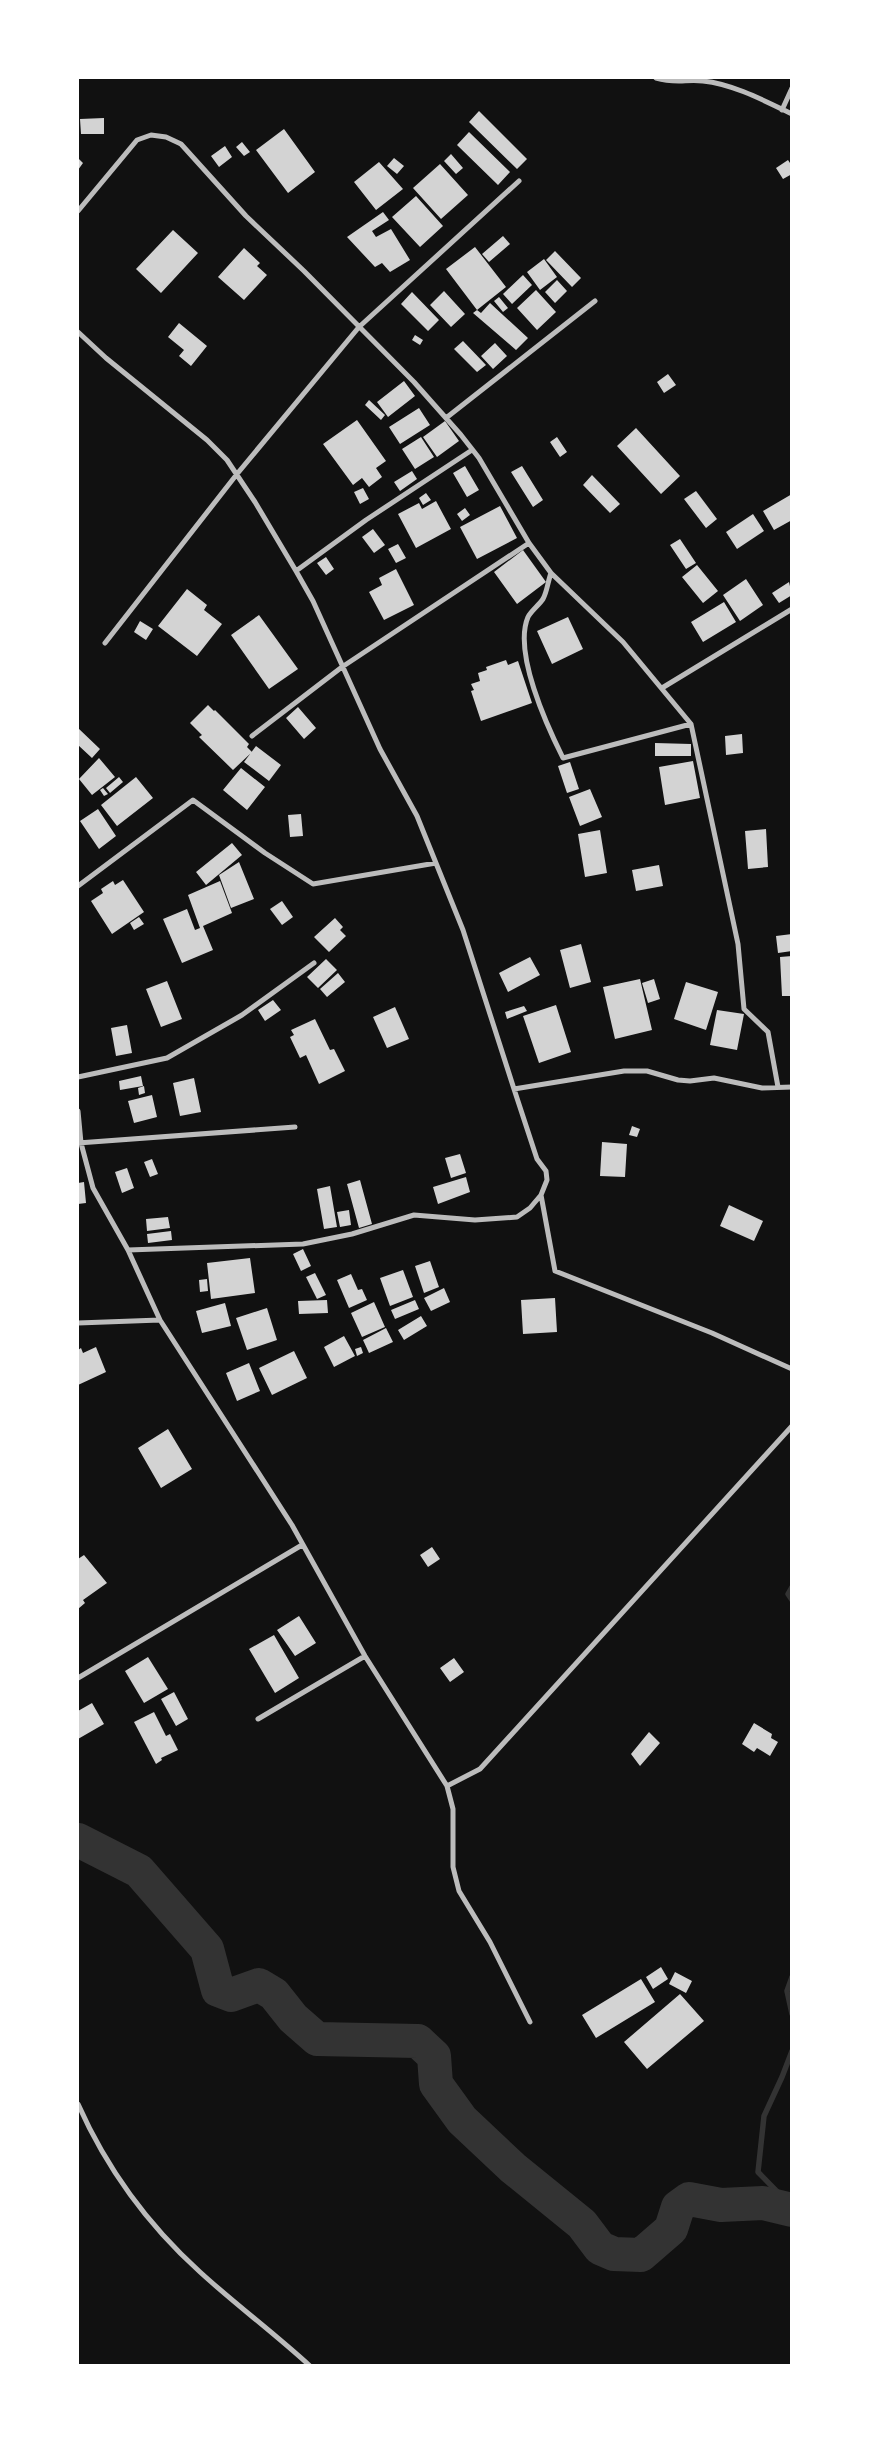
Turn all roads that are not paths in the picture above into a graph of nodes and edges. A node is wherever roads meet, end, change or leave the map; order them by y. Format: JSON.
{"nodes":[{"id":1,"x":656,"y":78,"type":"edge"},
{"id":2,"x":792,"y":88,"type":"edge"},
{"id":3,"x":782,"y":110,"type":"junction"},
{"id":4,"x":792,"y":114,"type":"edge"},
{"id":5,"x":519,"y":181,"type":"dead end"},
{"id":6,"x":78,"y":211,"type":"edge"},
{"id":7,"x":595,"y":301,"type":"dead end"},
{"id":8,"x":360,"y":327,"type":"junction"},
{"id":9,"x":78,"y":332,"type":"edge"},
{"id":10,"x":446,"y":418,"type":"junction"},
{"id":11,"x":472,"y":450,"type":"junction"},
{"id":12,"x":237,"y":474,"type":"junction"},
{"id":13,"x":529,"y":543,"type":"junction"},
{"id":14,"x":296,"y":571,"type":"junction"},
{"id":15,"x":551,"y":573,"type":"junction"},
{"id":16,"x":792,"y":610,"type":"edge"},
{"id":17,"x":105,"y":643,"type":"dead end"},
{"id":18,"x":342,"y":667,"type":"junction"},
{"id":19,"x":662,"y":688,"type":"junction"},
{"id":20,"x":691,"y":724,"type":"junction"},
{"id":21,"x":252,"y":736,"type":"dead end"},
{"id":22,"x":436,"y":863,"type":"junction"},
{"id":23,"x":78,"y":886,"type":"edge"},
{"id":24,"x":314,"y":963,"type":"dead end"},
{"id":25,"x":78,"y":1077,"type":"edge"},
{"id":26,"x":792,"y":1087,"type":"edge"},
{"id":27,"x":778,"y":1088,"type":"junction"},
{"id":28,"x":514,"y":1089,"type":"junction"},
{"id":29,"x":78,"y":1111,"type":"edge"},
{"id":30,"x":294,"y":1127,"type":"dead end"},
{"id":31,"x":79,"y":1143,"type":"edge"},
{"id":32,"x":541,"y":1195,"type":"junction"},
{"id":33,"x":128,"y":1250,"type":"junction"},
{"id":34,"x":160,"y":1320,"type":"junction"},
{"id":35,"x":78,"y":1323,"type":"edge"},
{"id":36,"x":792,"y":1369,"type":"edge"},
{"id":37,"x":792,"y":1426,"type":"edge"},
{"id":38,"x":302,"y":1545,"type":"junction"},
{"id":39,"x":365,"y":1656,"type":"junction"},
{"id":40,"x":78,"y":1678,"type":"edge"},
{"id":41,"x":258,"y":1720,"type":"dead end"},
{"id":42,"x":447,"y":1786,"type":"junction"},
{"id":43,"x":530,"y":2022,"type":"dead end"},
{"id":44,"x":78,"y":2104,"type":"edge"},
{"id":45,"x":310,"y":2366,"type":"edge"}],
"edges":[{"from":1,"to":3,"type":"street"},
{"from":2,"to":3,"type":"street"},
{"from":3,"to":4,"type":"street"},
{"from":5,"to":8,"type":"street"},
{"from":6,"to":8,"type":"street"},
{"from":7,"to":10,"type":"street"},
{"from":8,"to":10,"type":"street"},
{"from":8,"to":12,"type":"street"},
{"from":9,"to":12,"type":"street"},
{"from":10,"to":11,"type":"street"},
{"from":11,"to":13,"type":"street"},
{"from":11,"to":14,"type":"street"},
{"from":12,"to":14,"type":"street"},
{"from":12,"to":17,"type":"street"},
{"from":13,"to":15,"type":"street"},
{"from":13,"to":18,"type":"street"},
{"from":14,"to":18,"type":"street"},
{"from":15,"to":19,"type":"street"},
{"from":15,"to":20,"type":"street"},
{"from":16,"to":19,"type":"street"},
{"from":18,"to":21,"type":"street"},
{"from":18,"to":22,"type":"street"},
{"from":19,"to":20,"type":"street"},
{"from":20,"to":27,"type":"street"},
{"from":22,"to":23,"type":"street"},
{"from":22,"to":28,"type":"street"},
{"from":24,"to":25,"type":"street"},
{"from":26,"to":27,"type":"street"},
{"from":27,"to":28,"type":"street"},
{"from":28,"to":32,"type":"street"},
{"from":29,"to":31,"type":"street"},
{"from":30,"to":31,"type":"street"},
{"from":31,"to":33,"type":"street"},
{"from":32,"to":33,"type":"street"},
{"from":32,"to":36,"type":"street"},
{"from":33,"to":34,"type":"street"},
{"from":34,"to":35,"type":"street"},
{"from":34,"to":38,"type":"street"},
{"from":37,"to":42,"type":"street"},
{"from":38,"to":39,"type":"street"},
{"from":38,"to":40,"type":"street"},
{"from":39,"to":41,"type":"street"},
{"from":39,"to":42,"type":"street"},
{"from":42,"to":43,"type":"street"},
{"from":44,"to":45,"type":"street"}]}
